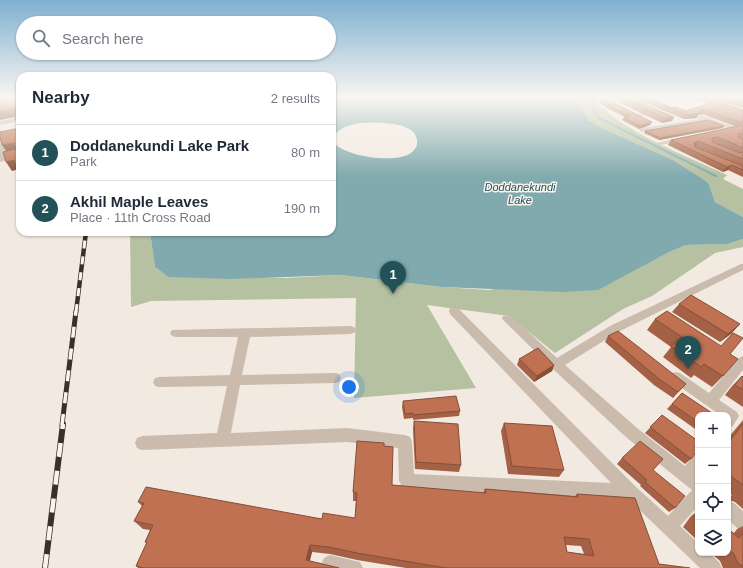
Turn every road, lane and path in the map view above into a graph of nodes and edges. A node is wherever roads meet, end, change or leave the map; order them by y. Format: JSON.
{"nodes":[{"id":1,"x":654,"y":124,"type":"edge"},
{"id":2,"x":681,"y":124,"type":"edge"},
{"id":3,"x":720,"y":124,"type":"edge"},
{"id":4,"x":661,"y":127,"type":"junction"},
{"id":5,"x":642,"y":130,"type":"edge"},
{"id":6,"x":740,"y":131,"type":"edge"},
{"id":7,"x":722,"y":132,"type":"edge"},
{"id":8,"x":691,"y":138,"type":"edge"},
{"id":9,"x":660,"y":143,"type":"dead end"},
{"id":10,"x":0,"y":145,"type":"edge"},
{"id":11,"x":16,"y":156,"type":"edge"},
{"id":12,"x":3,"y":159,"type":"edge"},
{"id":13,"x":741,"y":267,"type":"dead end"},
{"id":14,"x":454,"y":311,"type":"dead end"},
{"id":15,"x":507,"y":320,"type":"dead end"},
{"id":16,"x":614,"y":329,"type":"junction"},
{"id":17,"x":350,"y":330,"type":"dead end"},
{"id":18,"x":176,"y":333,"type":"dead end"},
{"id":19,"x":245,"y":333,"type":"junction"},
{"id":20,"x":626,"y":338,"type":"edge"},
{"id":21,"x":743,"y":361,"type":"edge"},
{"id":22,"x":555,"y":365,"type":"junction"},
{"id":23,"x":668,"y":370,"type":"edge"},
{"id":24,"x":336,"y":378,"type":"dead end"},
{"id":25,"x":159,"y":382,"type":"dead end"},
{"id":26,"x":235,"y":382,"type":"junction"},
{"id":27,"x":710,"y":401,"type":"junction"},
{"id":28,"x":722,"y":412,"type":"edge"},
{"id":29,"x":222,"y":441,"type":"junction"},
{"id":30,"x":142,"y":443,"type":"dead end"},
{"id":31,"x":695,"y":471,"type":"edge"},
{"id":32,"x":692,"y":481,"type":"edge"},
{"id":33,"x":630,"y":490,"type":"junction"},
{"id":34,"x":695,"y":497,"type":"edge"},
{"id":35,"x":731,"y":512,"type":"edge"},
{"id":36,"x":743,"y":522,"type":"edge"},
{"id":37,"x":669,"y":527,"type":"junction"},
{"id":38,"x":330,"y":564,"type":"edge"},
{"id":39,"x":354,"y":568,"type":"edge"},
{"id":40,"x":713,"y":568,"type":"edge"}],
"edges":[{"from":1,"to":4,"type":"street"},
{"from":2,"to":4,"type":"street"},
{"from":3,"to":6,"type":"street"},
{"from":4,"to":5,"type":"street"},
{"from":6,"to":7,"type":"street"},
{"from":8,"to":9,"type":"street"},
{"from":10,"to":12,"type":"street"},
{"from":11,"to":12,"type":"street"},
{"from":13,"to":16,"type":"street"},
{"from":14,"to":33,"type":"street"},
{"from":15,"to":22,"type":"street"},
{"from":16,"to":20,"type":"street"},
{"from":16,"to":22,"type":"street"},
{"from":17,"to":19,"type":"street"},
{"from":18,"to":19,"type":"street"},
{"from":19,"to":26,"type":"street"},
{"from":21,"to":27,"type":"street"},
{"from":22,"to":32,"type":"street"},
{"from":23,"to":27,"type":"street"},
{"from":24,"to":26,"type":"street"},
{"from":25,"to":26,"type":"street"},
{"from":26,"to":29,"type":"street"},
{"from":27,"to":28,"type":"street"},
{"from":29,"to":30,"type":"street"},
{"from":29,"to":33,"type":"street"},
{"from":31,"to":32,"type":"street"},
{"from":33,"to":37,"type":"street"},
{"from":34,"to":37,"type":"street"},
{"from":35,"to":36,"type":"street"},
{"from":37,"to":40,"type":"street"},
{"from":38,"to":39,"type":"street"}]}
